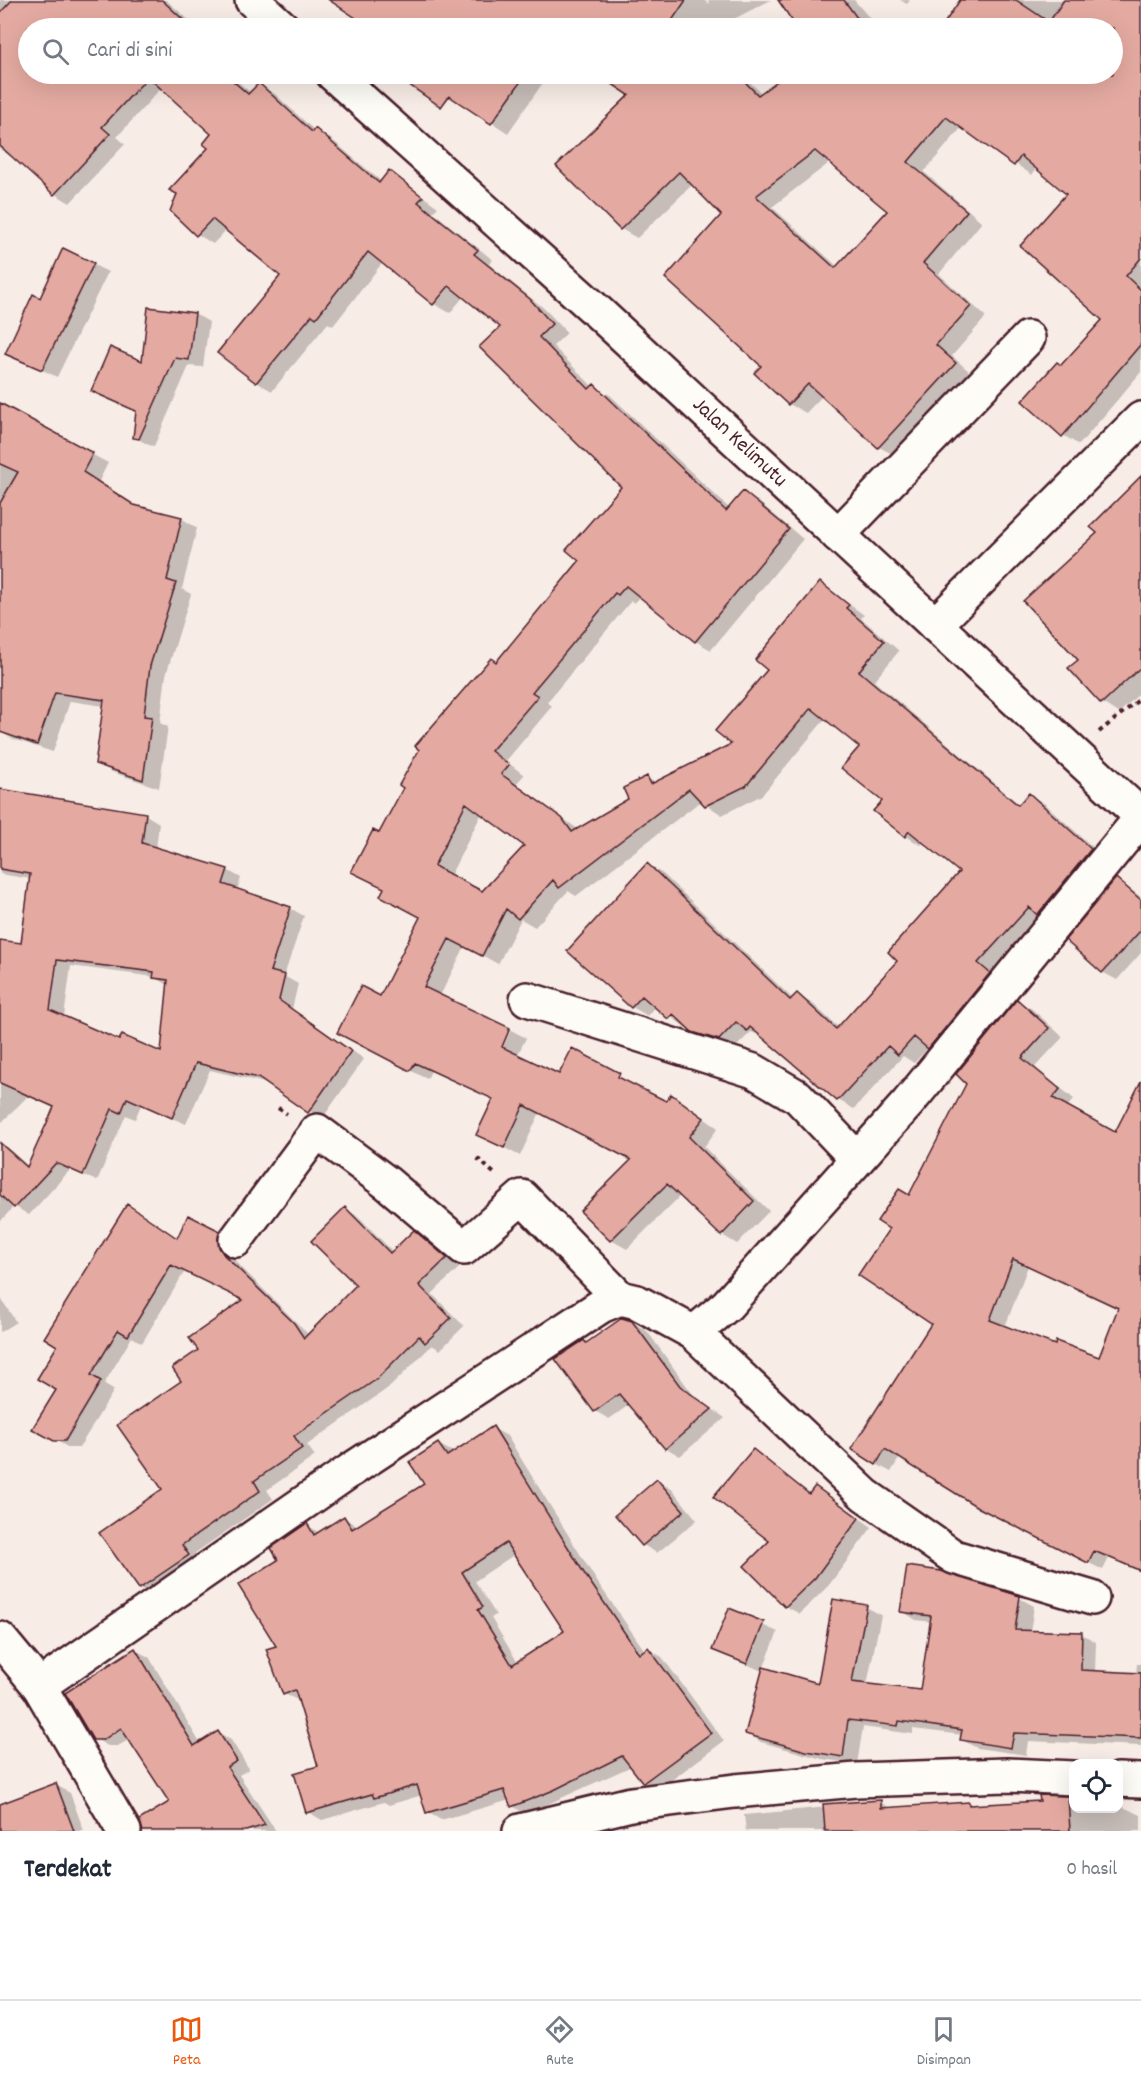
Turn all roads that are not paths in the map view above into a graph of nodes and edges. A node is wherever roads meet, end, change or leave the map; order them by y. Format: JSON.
{"nodes":[{"id":1,"x":252,"y":0,"type":"edge"},
{"id":2,"x":272,"y":18,"type":"edge"},
{"id":3,"x":344,"y":84,"type":"edge"},
{"id":4,"x":1028,"y":338,"type":"dead end"},
{"id":5,"x":1141,"y":419,"type":"edge"},
{"id":6,"x":838,"y":535,"type":"junction"},
{"id":7,"x":935,"y":625,"type":"junction"},
{"id":8,"x":1141,"y":817,"type":"edge"},
{"id":9,"x":527,"y":999,"type":"dead end"},
{"id":10,"x":857,"y":1160,"type":"junction"},
{"id":11,"x":236,"y":1240,"type":"dead end"},
{"id":12,"x":620,"y":1298,"type":"junction"},
{"id":13,"x":694,"y":1333,"type":"junction"},
{"id":14,"x":1092,"y":1598,"type":"dead end"},
{"id":15,"x":0,"y":1639,"type":"edge"},
{"id":16,"x":39,"y":1686,"type":"junction"},
{"id":17,"x":1069,"y":1778,"type":"edge"},
{"id":18,"x":1123,"y":1780,"type":"edge"},
{"id":19,"x":1141,"y":1781,"type":"edge"},
{"id":20,"x":124,"y":1831,"type":"edge"},
{"id":21,"x":520,"y":1831,"type":"edge"}],
"edges":[{"from":1,"to":2,"type":"street"},
{"from":3,"to":6,"type":"street","name":"Jalan Kelimutu"},
{"from":4,"to":6,"type":"street"},
{"from":5,"to":7,"type":"street"},
{"from":6,"to":7,"type":"street","name":"Jalan Kelimutu"},
{"from":7,"to":8,"type":"street","name":"Jalan Kelimutu"},
{"from":8,"to":10,"type":"street"},
{"from":9,"to":10,"type":"street"},
{"from":10,"to":13,"type":"street"},
{"from":11,"to":12,"type":"street"},
{"from":12,"to":13,"type":"street"},
{"from":12,"to":16,"type":"street"},
{"from":13,"to":14,"type":"street"},
{"from":15,"to":16,"type":"street"},
{"from":16,"to":20,"type":"street"},
{"from":17,"to":21,"type":"street"},
{"from":18,"to":19,"type":"street"}]}
